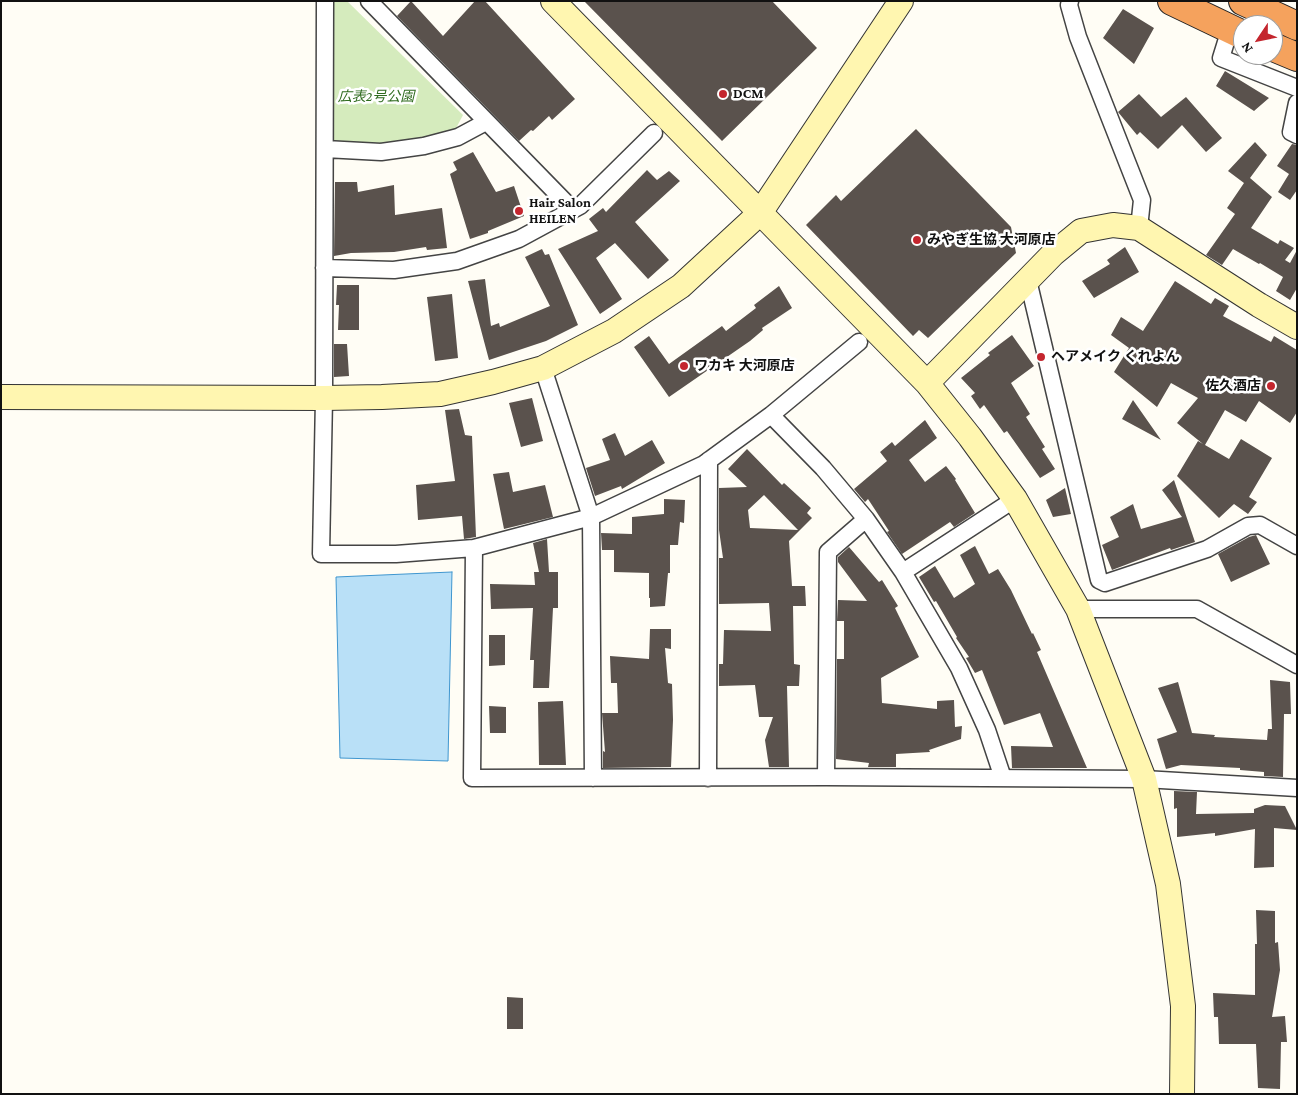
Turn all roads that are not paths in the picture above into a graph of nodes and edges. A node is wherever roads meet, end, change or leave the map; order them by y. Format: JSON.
{"nodes":[{"id":1,"x":324,"y":1,"type":"edge"},
{"id":2,"x":369,"y":1,"type":"edge"},
{"id":3,"x":553,"y":1,"type":"edge"},
{"id":4,"x":901,"y":1,"type":"edge"},
{"id":5,"x":1070,"y":1,"type":"edge"},
{"id":6,"x":1172,"y":1,"type":"edge"},
{"id":7,"x":1243,"y":1,"type":"edge"},
{"id":8,"x":1297,"y":26,"type":"edge"},
{"id":9,"x":1233,"y":31,"type":"edge"},
{"id":10,"x":1233,"y":37,"type":"edge"},
{"id":11,"x":1283,"y":52,"type":"edge"},
{"id":12,"x":1297,"y":58,"type":"edge"},
{"id":13,"x":1233,"y":63,"type":"edge"},
{"id":14,"x":1239,"y":65,"type":"edge"},
{"id":15,"x":1297,"y":88,"type":"edge"},
{"id":16,"x":1297,"y":103,"type":"edge"},
{"id":17,"x":486,"y":122,"type":"junction"},
{"id":18,"x":654,"y":133,"type":"dead end"},
{"id":19,"x":1297,"y":135,"type":"edge"},
{"id":20,"x":325,"y":149,"type":"junction"},
{"id":21,"x":573,"y":210,"type":"junction"},
{"id":22,"x":760,"y":213,"type":"junction"},
{"id":23,"x":1139,"y":228,"type":"junction"},
{"id":24,"x":324,"y":268,"type":"junction"},
{"id":25,"x":1028,"y":280,"type":"junction"},
{"id":26,"x":1297,"y":327,"type":"edge"},
{"id":27,"x":859,"y":342,"type":"dead end"},
{"id":28,"x":543,"y":368,"type":"junction"},
{"id":29,"x":926,"y":383,"type":"junction"},
{"id":30,"x":1,"y":397,"type":"edge"},
{"id":31,"x":324,"y":398,"type":"junction"},
{"id":32,"x":771,"y":415,"type":"junction"},
{"id":33,"x":709,"y":460,"type":"junction"},
{"id":34,"x":1015,"y":499,"type":"junction"},
{"id":35,"x":591,"y":517,"type":"junction"},
{"id":36,"x":866,"y":519,"type":"junction"},
{"id":37,"x":1297,"y":546,"type":"edge"},
{"id":38,"x":474,"y":548,"type":"junction"},
{"id":39,"x":903,"y":572,"type":"junction"},
{"id":40,"x":1105,"y":583,"type":"junction"},
{"id":41,"x":1078,"y":609,"type":"junction"},
{"id":42,"x":1106,"y":609,"type":"junction"},
{"id":43,"x":1297,"y":665,"type":"edge"},
{"id":44,"x":826,"y":777,"type":"junction"},
{"id":45,"x":593,"y":778,"type":"junction"},
{"id":46,"x":708,"y":778,"type":"junction"},
{"id":47,"x":1003,"y":778,"type":"junction"},
{"id":48,"x":1144,"y":779,"type":"junction"},
{"id":49,"x":1297,"y":788,"type":"edge"},
{"id":50,"x":1182,"y":1094,"type":"edge"}],
"edges":[{"from":1,"to":20,"type":"street"},
{"from":2,"to":17,"type":"street"},
{"from":3,"to":22,"type":"street"},
{"from":4,"to":22,"type":"street"},
{"from":5,"to":23,"type":"street"},
{"from":6,"to":9,"type":"highway"},
{"from":7,"to":8,"type":"highway"},
{"from":10,"to":13,"type":"street"},
{"from":11,"to":12,"type":"highway"},
{"from":14,"to":15,"type":"street"},
{"from":16,"to":19,"type":"street"},
{"from":17,"to":20,"type":"street"},
{"from":17,"to":21,"type":"street"},
{"from":18,"to":21,"type":"street"},
{"from":20,"to":24,"type":"street"},
{"from":21,"to":24,"type":"street"},
{"from":22,"to":28,"type":"street"},
{"from":22,"to":29,"type":"street"},
{"from":23,"to":25,"type":"street"},
{"from":23,"to":26,"type":"street"},
{"from":24,"to":31,"type":"street"},
{"from":25,"to":29,"type":"street"},
{"from":25,"to":40,"type":"street"},
{"from":27,"to":32,"type":"street"},
{"from":28,"to":31,"type":"street"},
{"from":28,"to":35,"type":"street"},
{"from":29,"to":34,"type":"street"},
{"from":30,"to":31,"type":"street"},
{"from":31,"to":38,"type":"street"},
{"from":32,"to":33,"type":"street"},
{"from":32,"to":36,"type":"street"},
{"from":33,"to":35,"type":"street"},
{"from":33,"to":46,"type":"street"},
{"from":34,"to":39,"type":"street"},
{"from":34,"to":41,"type":"street"},
{"from":35,"to":38,"type":"street"},
{"from":35,"to":45,"type":"street"},
{"from":36,"to":39,"type":"street"},
{"from":36,"to":44,"type":"street"},
{"from":37,"to":40,"type":"street"},
{"from":38,"to":45,"type":"street"},
{"from":39,"to":47,"type":"street"},
{"from":40,"to":42,"type":"street"},
{"from":41,"to":42,"type":"street"},
{"from":41,"to":48,"type":"street"},
{"from":42,"to":43,"type":"street"},
{"from":44,"to":46,"type":"street"},
{"from":44,"to":47,"type":"street"},
{"from":45,"to":46,"type":"street"},
{"from":47,"to":48,"type":"street"},
{"from":48,"to":49,"type":"street"},
{"from":48,"to":50,"type":"street"}]}
